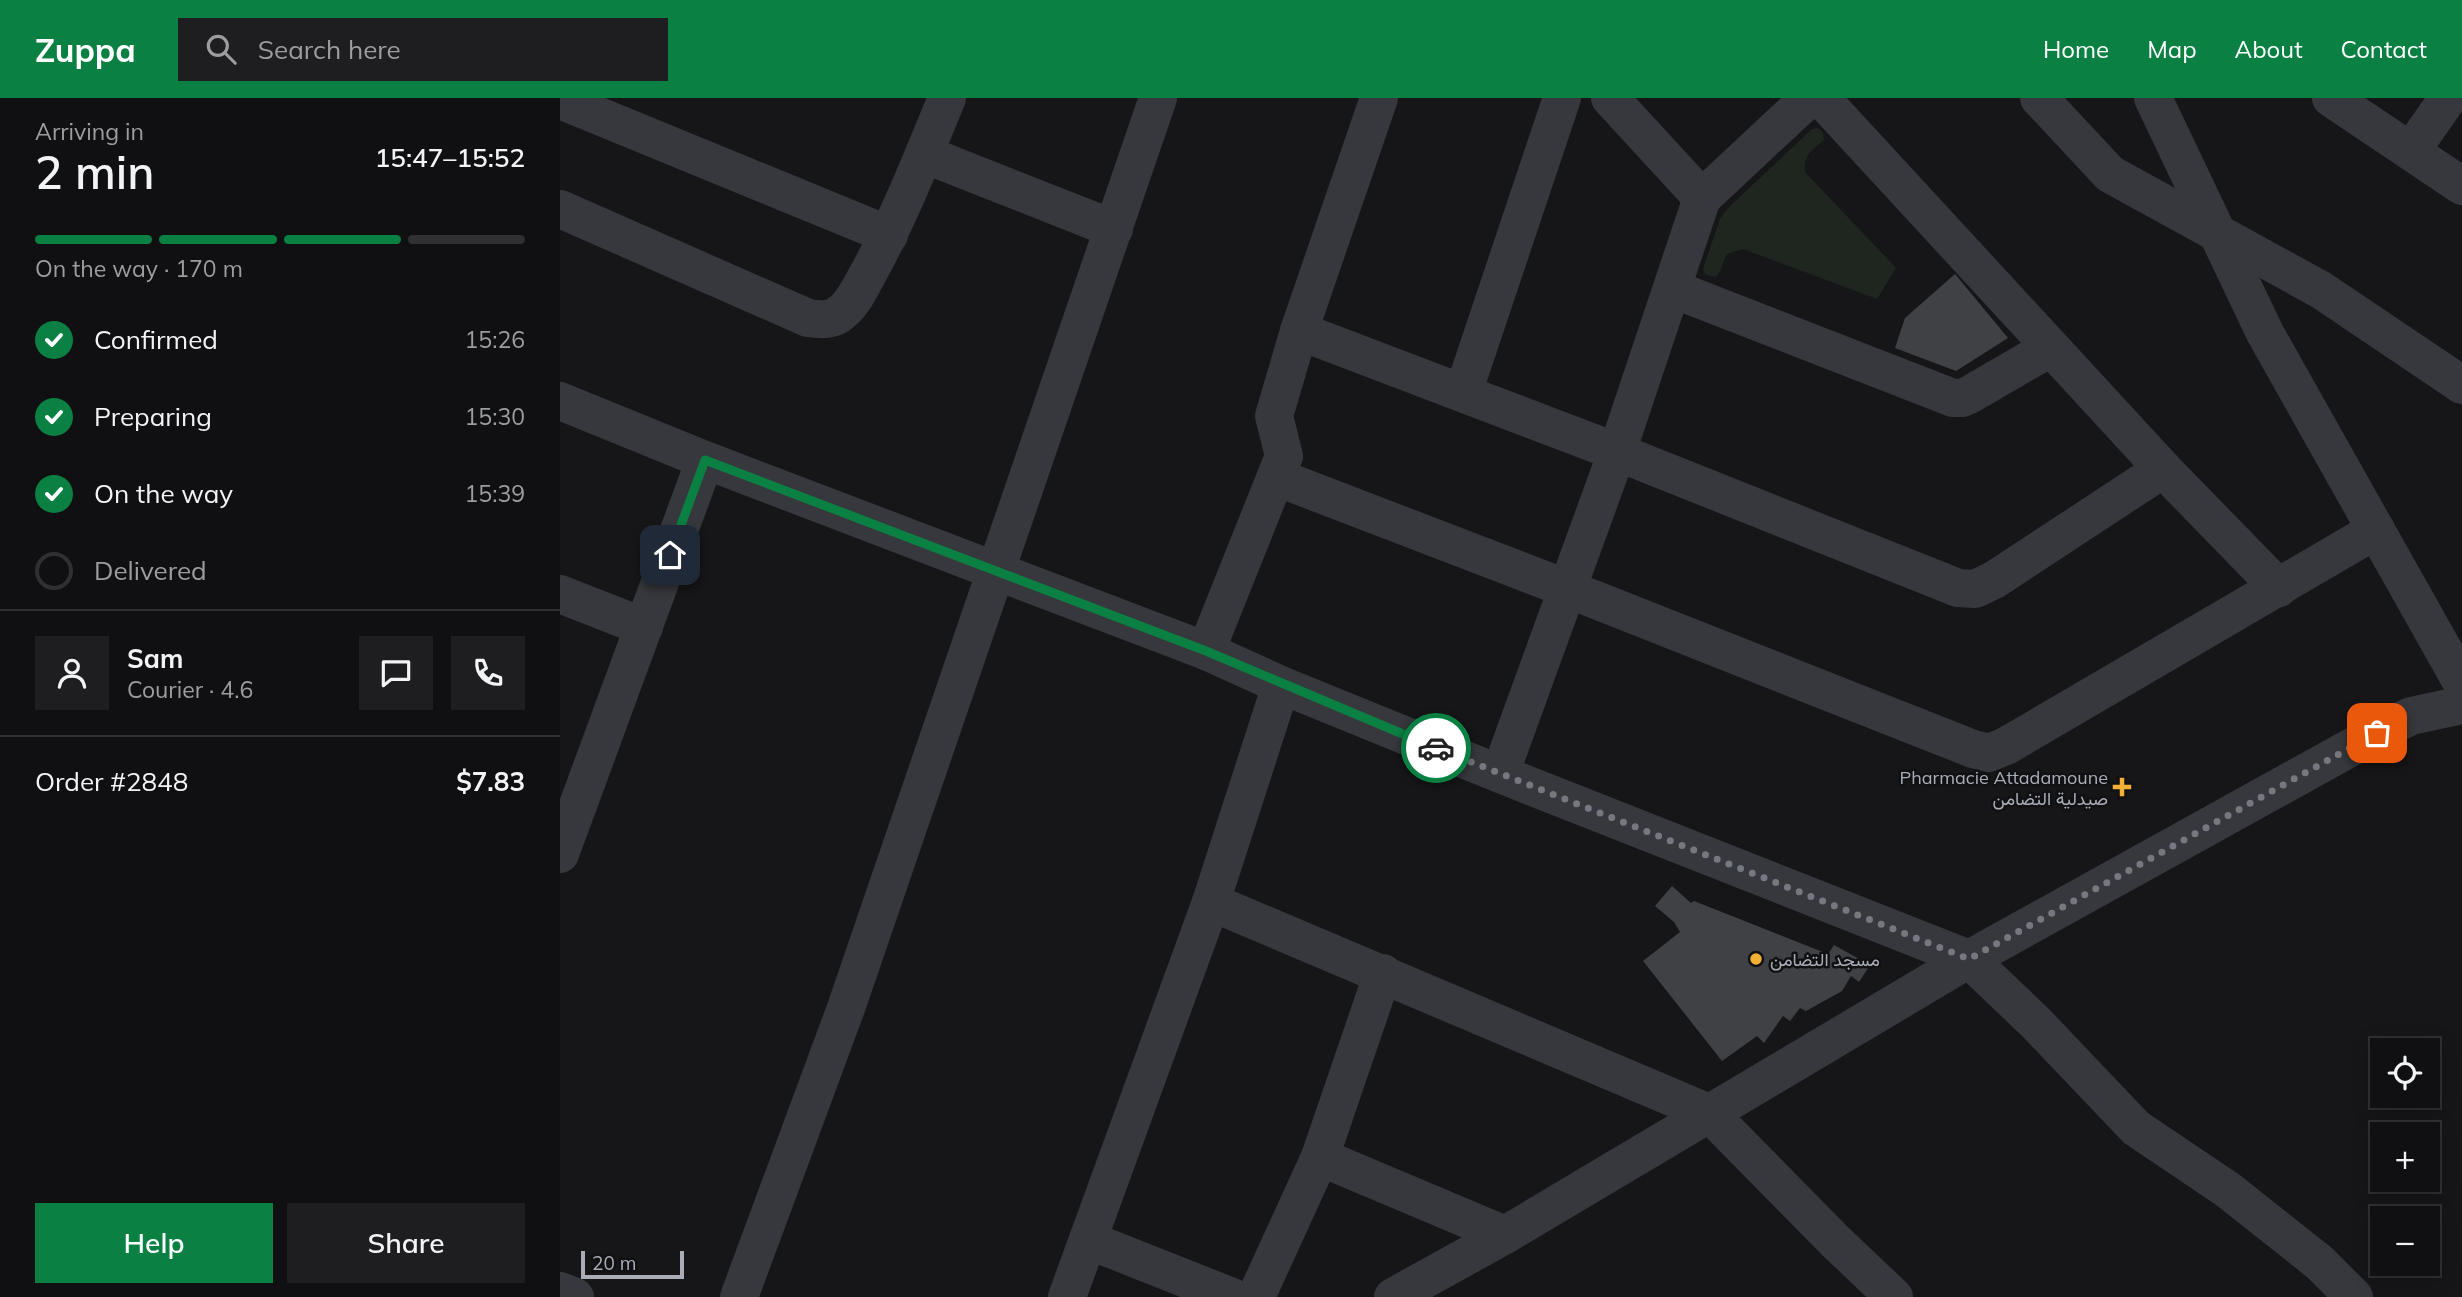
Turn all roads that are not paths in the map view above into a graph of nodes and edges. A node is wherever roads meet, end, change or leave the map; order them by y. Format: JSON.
{"nodes":[{"id":1,"x":947,"y":98,"type":"edge"},
{"id":2,"x":1158,"y":98,"type":"edge"},
{"id":3,"x":1379,"y":98,"type":"edge"},
{"id":4,"x":1562,"y":98,"type":"edge"},
{"id":5,"x":1610,"y":98,"type":"edge"},
{"id":6,"x":1809,"y":98,"type":"edge"},
{"id":7,"x":1821,"y":98,"type":"edge"},
{"id":8,"x":2039,"y":98,"type":"edge"},
{"id":9,"x":2153,"y":98,"type":"edge"},
{"id":10,"x":2331,"y":98,"type":"edge"},
{"id":11,"x":2448,"y":98,"type":"edge"},
{"id":12,"x":560,"y":100,"type":"edge"},
{"id":13,"x":2411,"y":151,"type":"junction"},
{"id":14,"x":924,"y":154,"type":"junction"},
{"id":15,"x":2462,"y":186,"type":"edge"},
{"id":16,"x":1702,"y":198,"type":"junction"},
{"id":17,"x":560,"y":209,"type":"edge"},
{"id":18,"x":1114,"y":229,"type":"junction"},
{"id":19,"x":2218,"y":233,"type":"junction"},
{"id":20,"x":889,"y":235,"type":"junction"},
{"id":21,"x":1673,"y":289,"type":"junction"},
{"id":22,"x":1299,"y":331,"type":"junction"},
{"id":23,"x":2050,"y":348,"type":"junction"},
{"id":24,"x":2462,"y":385,"type":"edge"},
{"id":25,"x":1462,"y":393,"type":"junction"},
{"id":26,"x":560,"y":401,"type":"edge"},
{"id":27,"x":1617,"y":452,"type":"junction"},
{"id":28,"x":705,"y":460,"type":"junction"},
{"id":29,"x":2163,"y":469,"type":"junction"},
{"id":30,"x":1276,"y":477,"type":"junction"},
{"id":31,"x":2376,"y":530,"type":"junction"},
{"id":32,"x":994,"y":571,"type":"junction"},
{"id":33,"x":2279,"y":588,"type":"junction"},
{"id":34,"x":1568,"y":589,"type":"junction"},
{"id":35,"x":560,"y":593,"type":"edge"},
{"id":36,"x":644,"y":626,"type":"junction"},
{"id":37,"x":1206,"y":651,"type":"junction"},
{"id":38,"x":2462,"y":683,"type":"edge"},
{"id":39,"x":1281,"y":685,"type":"junction"},
{"id":40,"x":2462,"y":705,"type":"edge"},
{"id":41,"x":574,"y":774,"type":"edge"},
{"id":42,"x":1500,"y":774,"type":"junction"},
{"id":43,"x":560,"y":854,"type":"edge"},
{"id":44,"x":1211,"y":902,"type":"junction"},
{"id":45,"x":1969,"y":959,"type":"junction"},
{"id":46,"x":1383,"y":973,"type":"junction"},
{"id":47,"x":1709,"y":1113,"type":"junction"},
{"id":48,"x":1320,"y":1157,"type":"junction"},
{"id":49,"x":1505,"y":1234,"type":"junction"},
{"id":50,"x":1088,"y":1240,"type":"junction"},
{"id":51,"x":560,"y":1291,"type":"edge"},
{"id":52,"x":575,"y":1297,"type":"edge"},
{"id":53,"x":740,"y":1297,"type":"edge"},
{"id":54,"x":1067,"y":1297,"type":"edge"},
{"id":55,"x":1232,"y":1297,"type":"edge"},
{"id":56,"x":1256,"y":1297,"type":"edge"},
{"id":57,"x":1393,"y":1297,"type":"edge"},
{"id":58,"x":1894,"y":1297,"type":"edge"},
{"id":59,"x":2354,"y":1297,"type":"edge"}],
"edges":[{"from":1,"to":14,"type":"street"},
{"from":2,"to":18,"type":"street"},
{"from":3,"to":22,"type":"street"},
{"from":4,"to":25,"type":"street"},
{"from":5,"to":16,"type":"street"},
{"from":6,"to":16,"type":"street"},
{"from":7,"to":23,"type":"street"},
{"from":8,"to":19,"type":"street"},
{"from":9,"to":19,"type":"street"},
{"from":10,"to":13,"type":"street"},
{"from":11,"to":13,"type":"street"},
{"from":12,"to":20,"type":"street"},
{"from":13,"to":15,"type":"street"},
{"from":14,"to":18,"type":"street"},
{"from":14,"to":20,"type":"street"},
{"from":16,"to":21,"type":"street"},
{"from":17,"to":20,"type":"street"},
{"from":18,"to":32,"type":"street"},
{"from":19,"to":24,"type":"street"},
{"from":19,"to":31,"type":"street"},
{"from":21,"to":23,"type":"street"},
{"from":21,"to":27,"type":"street"},
{"from":22,"to":25,"type":"street"},
{"from":22,"to":30,"type":"street"},
{"from":23,"to":29,"type":"street"},
{"from":25,"to":27,"type":"street"},
{"from":26,"to":28,"type":"street"},
{"from":27,"to":29,"type":"street"},
{"from":27,"to":34,"type":"street"},
{"from":28,"to":32,"type":"street"},
{"from":28,"to":36,"type":"street"},
{"from":29,"to":33,"type":"street"},
{"from":30,"to":34,"type":"street"},
{"from":30,"to":37,"type":"street"},
{"from":31,"to":33,"type":"street"},
{"from":31,"to":38,"type":"street"},
{"from":32,"to":37,"type":"street"},
{"from":32,"to":53,"type":"street"},
{"from":33,"to":34,"type":"street"},
{"from":34,"to":42,"type":"street"},
{"from":35,"to":36,"type":"street"},
{"from":36,"to":41,"type":"street"},
{"from":37,"to":39,"type":"street"},
{"from":39,"to":42,"type":"street"},
{"from":39,"to":44,"type":"street"},
{"from":40,"to":45,"type":"street"},
{"from":41,"to":43,"type":"street"},
{"from":42,"to":45,"type":"street"},
{"from":44,"to":46,"type":"street"},
{"from":44,"to":50,"type":"street"},
{"from":45,"to":47,"type":"street"},
{"from":45,"to":59,"type":"street"},
{"from":46,"to":47,"type":"street"},
{"from":46,"to":48,"type":"street"},
{"from":47,"to":49,"type":"street"},
{"from":47,"to":58,"type":"street"},
{"from":48,"to":49,"type":"street"},
{"from":48,"to":56,"type":"street"},
{"from":49,"to":57,"type":"street"},
{"from":50,"to":54,"type":"street"},
{"from":50,"to":55,"type":"street"},
{"from":51,"to":52,"type":"street"}]}
